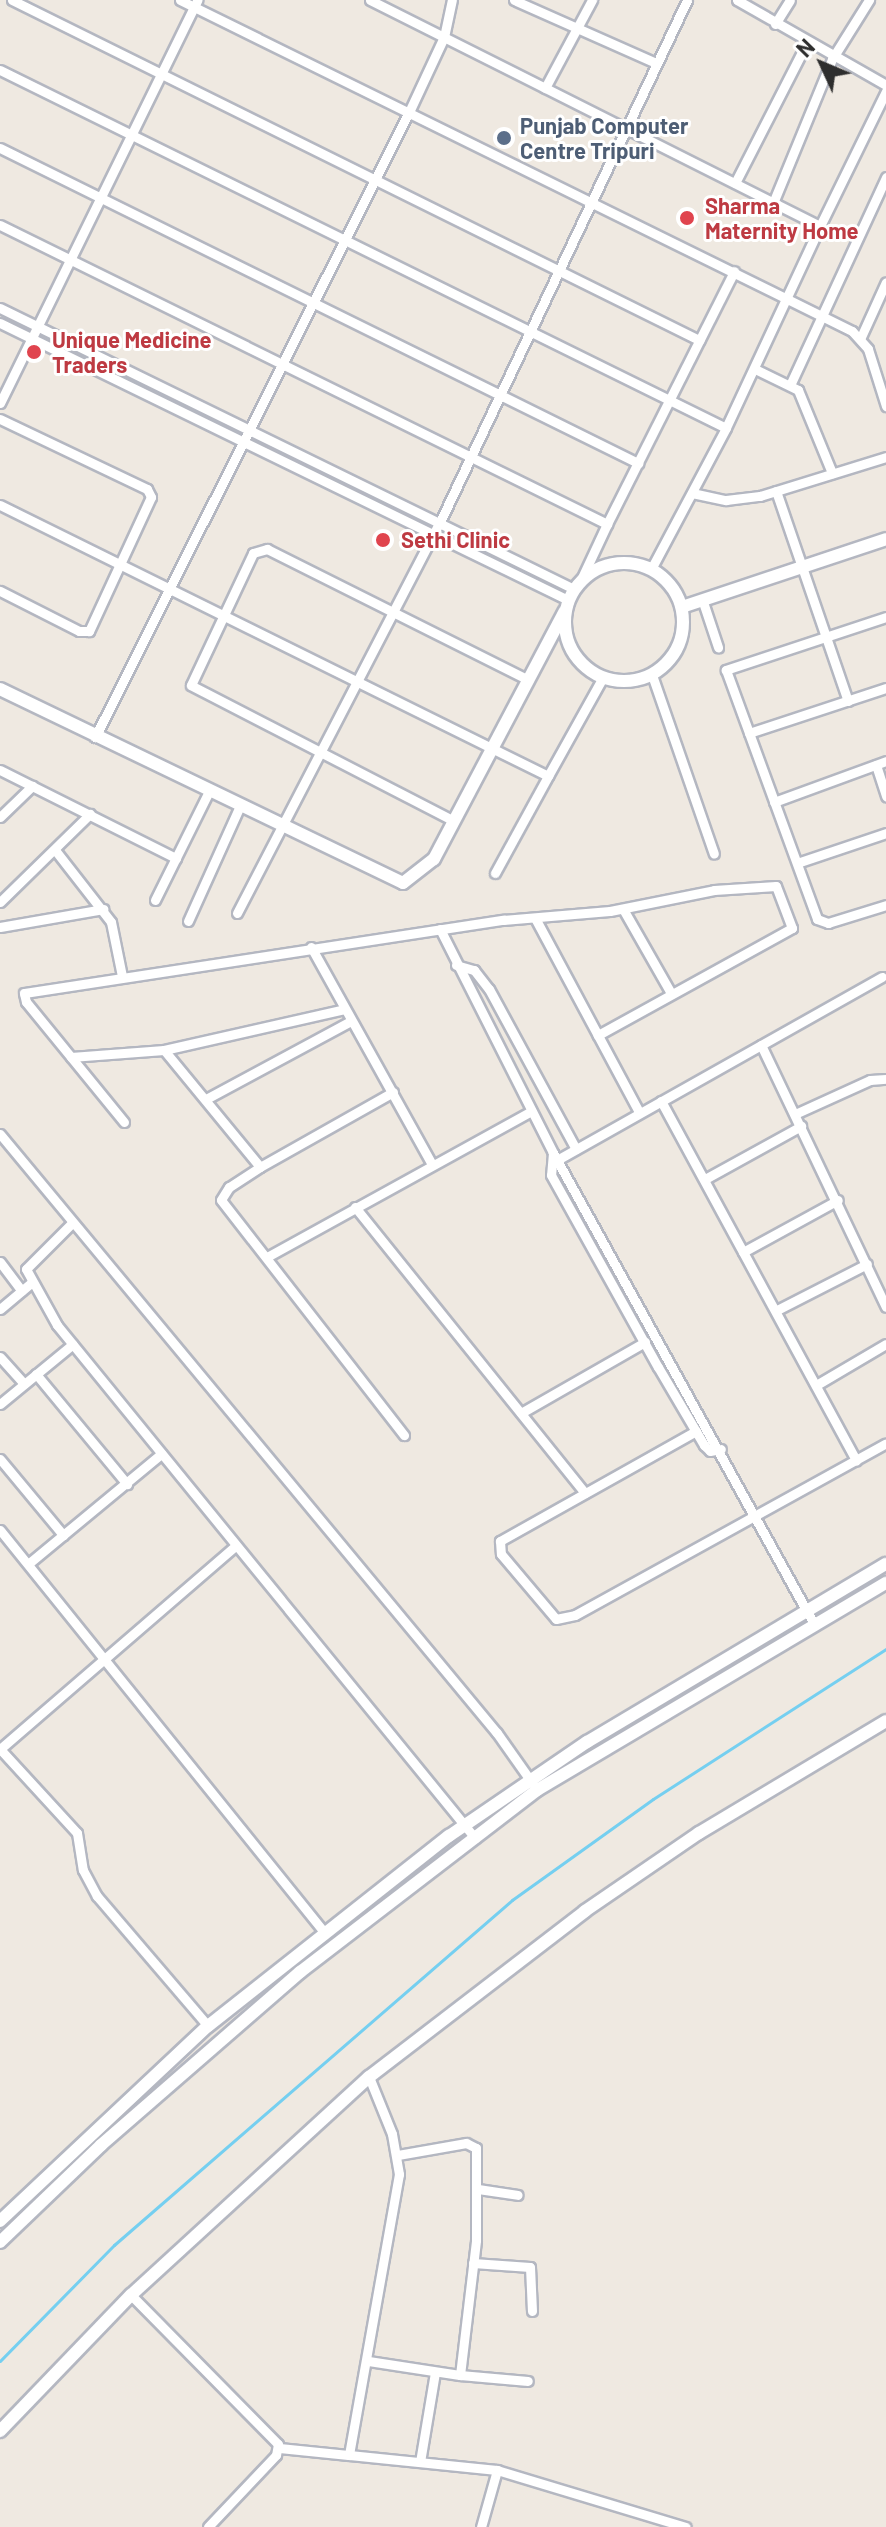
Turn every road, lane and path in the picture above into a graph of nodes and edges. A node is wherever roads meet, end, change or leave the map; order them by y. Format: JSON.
{"nodes":[{"id":1,"x":12,"y":0,"type":"edge"},
{"id":2,"x":180,"y":0,"type":"edge"},
{"id":3,"x":370,"y":0,"type":"edge"},
{"id":4,"x":452,"y":0,"type":"edge"},
{"id":5,"x":514,"y":0,"type":"edge"},
{"id":6,"x":592,"y":0,"type":"edge"},
{"id":7,"x":687,"y":0,"type":"edge"},
{"id":8,"x":737,"y":0,"type":"edge"},
{"id":9,"x":790,"y":0,"type":"edge"},
{"id":10,"x":869,"y":0,"type":"edge"},
{"id":11,"x":196,"y":3,"type":"edge"},
{"id":12,"x":775,"y":24,"type":"junction"},
{"id":13,"x":579,"y":28,"type":"junction"},
{"id":14,"x":444,"y":37,"type":"junction"},
{"id":15,"x":806,"y":44,"type":"junction"},
{"id":16,"x":832,"y":59,"type":"junction"},
{"id":17,"x":656,"y":63,"type":"junction"},
{"id":18,"x":0,"y":70,"type":"edge"},
{"id":19,"x":161,"y":74,"type":"junction"},
{"id":20,"x":545,"y":88,"type":"junction"},
{"id":21,"x":886,"y":88,"type":"edge"},
{"id":22,"x":409,"y":112,"type":"junction"},
{"id":23,"x":623,"y":129,"type":"junction"},
{"id":24,"x":130,"y":138,"type":"junction"},
{"id":25,"x":0,"y":148,"type":"edge"},
{"id":26,"x":886,"y":177,"type":"edge"},
{"id":27,"x":375,"y":180,"type":"junction"},
{"id":28,"x":735,"y":183,"type":"junction"},
{"id":29,"x":101,"y":197,"type":"junction"},
{"id":30,"x":773,"y":203,"type":"junction"},
{"id":31,"x":590,"y":206,"type":"junction"},
{"id":32,"x":0,"y":225,"type":"edge"},
{"id":33,"x":820,"y":226,"type":"junction"},
{"id":34,"x":344,"y":242,"type":"junction"},
{"id":35,"x":70,"y":260,"type":"junction"},
{"id":36,"x":734,"y":271,"type":"junction"},
{"id":37,"x":558,"y":272,"type":"junction"},
{"id":38,"x":886,"y":282,"type":"edge"},
{"id":39,"x":788,"y":298,"type":"junction"},
{"id":40,"x":315,"y":302,"type":"junction"},
{"id":41,"x":0,"y":308,"type":"edge"},
{"id":42,"x":822,"y":314,"type":"junction"},
{"id":43,"x":0,"y":323,"type":"edge"},
{"id":44,"x":37,"y":327,"type":"junction"},
{"id":45,"x":529,"y":333,"type":"junction"},
{"id":46,"x":861,"y":337,"type":"junction"},
{"id":47,"x":32,"y":338,"type":"junction"},
{"id":48,"x":699,"y":340,"type":"junction"},
{"id":49,"x":284,"y":365,"type":"junction"},
{"id":50,"x":755,"y":369,"type":"junction"},
{"id":51,"x":791,"y":383,"type":"junction"},
{"id":52,"x":497,"y":394,"type":"junction"},
{"id":53,"x":669,"y":401,"type":"junction"},
{"id":54,"x":0,"y":403,"type":"edge"},
{"id":55,"x":886,"y":406,"type":"edge"},
{"id":56,"x":0,"y":419,"type":"edge"},
{"id":57,"x":726,"y":428,"type":"junction"},
{"id":58,"x":251,"y":432,"type":"junction"},
{"id":59,"x":245,"y":442,"type":"junction"},
{"id":60,"x":469,"y":455,"type":"junction"},
{"id":61,"x":886,"y":457,"type":"edge"},
{"id":62,"x":638,"y":463,"type":"junction"},
{"id":63,"x":832,"y":473,"type":"junction"},
{"id":64,"x":776,"y":491,"type":"junction"},
{"id":65,"x":692,"y":493,"type":"junction"},
{"id":66,"x":0,"y":505,"type":"edge"},
{"id":67,"x":439,"y":524,"type":"junction"},
{"id":68,"x":607,"y":524,"type":"junction"},
{"id":69,"x":432,"y":537,"type":"junction"},
{"id":70,"x":886,"y":539,"type":"edge"},
{"id":71,"x":803,"y":563,"type":"junction"},
{"id":72,"x":118,"y":566,"type":"junction"},
{"id":73,"x":651,"y":569,"type":"junction"},
{"id":74,"x":0,"y":591,"type":"edge"},
{"id":75,"x":171,"y":591,"type":"junction"},
{"id":76,"x":572,"y":596,"type":"junction"},
{"id":77,"x":702,"y":599,"type":"junction"},
{"id":78,"x":682,"y":607,"type":"junction"},
{"id":79,"x":224,"y":613,"type":"junction"},
{"id":80,"x":393,"y":613,"type":"junction"},
{"id":81,"x":886,"y":617,"type":"edge"},
{"id":82,"x":829,"y":637,"type":"junction"},
{"id":83,"x":718,"y":647,"type":"dead end"},
{"id":84,"x":652,"y":675,"type":"junction"},
{"id":85,"x":603,"y":677,"type":"junction"},
{"id":86,"x":527,"y":679,"type":"junction"},
{"id":87,"x":356,"y":683,"type":"junction"},
{"id":88,"x":886,"y":688,"type":"edge"},
{"id":89,"x":0,"y":689,"type":"edge"},
{"id":90,"x":848,"y":701,"type":"junction"},
{"id":91,"x":749,"y":733,"type":"junction"},
{"id":92,"x":95,"y":737,"type":"junction"},
{"id":93,"x":491,"y":749,"type":"junction"},
{"id":94,"x":323,"y":752,"type":"junction"},
{"id":95,"x":881,"y":763,"type":"edge"},
{"id":96,"x":0,"y":770,"type":"edge"},
{"id":97,"x":548,"y":776,"type":"junction"},
{"id":98,"x":32,"y":786,"type":"junction"},
{"id":99,"x":209,"y":791,"type":"junction"},
{"id":100,"x":886,"y":796,"type":"edge"},
{"id":101,"x":774,"y":802,"type":"junction"},
{"id":102,"x":240,"y":806,"type":"junction"},
{"id":103,"x":90,"y":814,"type":"junction"},
{"id":104,"x":0,"y":817,"type":"edge"},
{"id":105,"x":454,"y":821,"type":"junction"},
{"id":106,"x":282,"y":826,"type":"junction"},
{"id":107,"x":886,"y":833,"type":"edge"},
{"id":108,"x":55,"y":850,"type":"junction"},
{"id":109,"x":714,"y":854,"type":"dead end"},
{"id":110,"x":176,"y":858,"type":"junction"},
{"id":111,"x":800,"y":862,"type":"junction"},
{"id":112,"x":495,"y":873,"type":"dead end"},
{"id":113,"x":155,"y":900,"type":"dead end"},
{"id":114,"x":0,"y":902,"type":"edge"},
{"id":115,"x":886,"y":905,"type":"edge"},
{"id":116,"x":103,"y":909,"type":"junction"},
{"id":117,"x":623,"y":909,"type":"junction"},
{"id":118,"x":237,"y":913,"type":"dead end"},
{"id":119,"x":535,"y":918,"type":"junction"},
{"id":120,"x":188,"y":921,"type":"dead end"},
{"id":121,"x":0,"y":927,"type":"edge"},
{"id":122,"x":440,"y":929,"type":"junction"},
{"id":123,"x":311,"y":947,"type":"junction"},
{"id":124,"x":456,"y":965,"type":"junction"},
{"id":125,"x":122,"y":976,"type":"junction"},
{"id":126,"x":882,"y":977,"type":"dead end"},
{"id":127,"x":671,"y":993,"type":"junction"},
{"id":128,"x":344,"y":1009,"type":"junction"},
{"id":129,"x":351,"y":1021,"type":"junction"},
{"id":130,"x":598,"y":1035,"type":"junction"},
{"id":131,"x":761,"y":1045,"type":"junction"},
{"id":132,"x":164,"y":1050,"type":"junction"},
{"id":133,"x":71,"y":1057,"type":"junction"},
{"id":134,"x":886,"y":1079,"type":"edge"},
{"id":135,"x":393,"y":1092,"type":"junction"},
{"id":136,"x":206,"y":1099,"type":"junction"},
{"id":137,"x":661,"y":1101,"type":"junction"},
{"id":138,"x":531,"y":1111,"type":"junction"},
{"id":139,"x":639,"y":1112,"type":"junction"},
{"id":140,"x":795,"y":1114,"type":"junction"},
{"id":141,"x":124,"y":1122,"type":"dead end"},
{"id":142,"x":801,"y":1126,"type":"junction"},
{"id":143,"x":0,"y":1134,"type":"edge"},
{"id":144,"x":576,"y":1149,"type":"junction"},
{"id":145,"x":555,"y":1156,"type":"junction"},
{"id":146,"x":432,"y":1164,"type":"junction"},
{"id":147,"x":260,"y":1167,"type":"junction"},
{"id":148,"x":705,"y":1179,"type":"junction"},
{"id":149,"x":838,"y":1200,"type":"junction"},
{"id":150,"x":355,"y":1207,"type":"junction"},
{"id":151,"x":72,"y":1223,"type":"junction"},
{"id":152,"x":743,"y":1252,"type":"junction"},
{"id":153,"x":267,"y":1257,"type":"junction"},
{"id":154,"x":0,"y":1262,"type":"edge"},
{"id":155,"x":867,"y":1264,"type":"junction"},
{"id":156,"x":31,"y":1283,"type":"junction"},
{"id":157,"x":22,"y":1291,"type":"junction"},
{"id":158,"x":886,"y":1307,"type":"edge"},
{"id":159,"x":0,"y":1309,"type":"edge"},
{"id":160,"x":777,"y":1310,"type":"junction"},
{"id":161,"x":645,"y":1342,"type":"junction"},
{"id":162,"x":73,"y":1344,"type":"junction"},
{"id":163,"x":886,"y":1344,"type":"edge"},
{"id":164,"x":0,"y":1357,"type":"edge"},
{"id":165,"x":36,"y":1374,"type":"junction"},
{"id":166,"x":24,"y":1384,"type":"junction"},
{"id":167,"x":818,"y":1384,"type":"junction"},
{"id":168,"x":0,"y":1404,"type":"edge"},
{"id":169,"x":521,"y":1413,"type":"junction"},
{"id":170,"x":696,"y":1431,"type":"junction"},
{"id":171,"x":404,"y":1435,"type":"dead end"},
{"id":172,"x":886,"y":1443,"type":"edge"},
{"id":173,"x":721,"y":1449,"type":"junction"},
{"id":174,"x":161,"y":1454,"type":"junction"},
{"id":175,"x":0,"y":1459,"type":"edge"},
{"id":176,"x":856,"y":1460,"type":"junction"},
{"id":177,"x":127,"y":1484,"type":"junction"},
{"id":178,"x":585,"y":1493,"type":"junction"},
{"id":179,"x":757,"y":1515,"type":"junction"},
{"id":180,"x":0,"y":1530,"type":"edge"},
{"id":181,"x":63,"y":1535,"type":"junction"},
{"id":182,"x":234,"y":1547,"type":"junction"},
{"id":183,"x":28,"y":1564,"type":"junction"},
{"id":184,"x":886,"y":1564,"type":"edge"},
{"id":185,"x":886,"y":1583,"type":"edge"},
{"id":186,"x":807,"y":1611,"type":"junction"},
{"id":187,"x":814,"y":1624,"type":"junction"},
{"id":188,"x":107,"y":1662,"type":"junction"},
{"id":189,"x":886,"y":1721,"type":"edge"},
{"id":190,"x":0,"y":1749,"type":"edge"},
{"id":191,"x":529,"y":1778,"type":"junction"},
{"id":192,"x":537,"y":1790,"type":"junction"},
{"id":193,"x":466,"y":1824,"type":"junction"},
{"id":194,"x":475,"y":1838,"type":"junction"},
{"id":195,"x":324,"y":1932,"type":"junction"},
{"id":196,"x":208,"y":2026,"type":"junction"},
{"id":197,"x":369,"y":2077,"type":"junction"},
{"id":198,"x":398,"y":2155,"type":"junction"},
{"id":199,"x":478,"y":2189,"type":"junction"},
{"id":200,"x":518,"y":2195,"type":"dead end"},
{"id":201,"x":0,"y":2220,"type":"edge"},
{"id":202,"x":0,"y":2242,"type":"edge"},
{"id":203,"x":473,"y":2263,"type":"junction"},
{"id":204,"x":131,"y":2295,"type":"junction"},
{"id":205,"x":532,"y":2311,"type":"dead end"},
{"id":206,"x":368,"y":2361,"type":"junction"},
{"id":207,"x":435,"y":2372,"type":"junction"},
{"id":208,"x":460,"y":2375,"type":"junction"},
{"id":209,"x":528,"y":2381,"type":"dead end"},
{"id":210,"x":0,"y":2431,"type":"edge"},
{"id":211,"x":279,"y":2448,"type":"junction"},
{"id":212,"x":349,"y":2455,"type":"junction"},
{"id":213,"x":420,"y":2462,"type":"junction"},
{"id":214,"x":497,"y":2470,"type":"junction"},
{"id":215,"x":208,"y":2527,"type":"edge"},
{"id":216,"x":481,"y":2527,"type":"edge"},
{"id":217,"x":686,"y":2527,"type":"edge"}],
"edges":[{"from":1,"to":19,"type":"street"},
{"from":2,"to":11,"type":"street"},
{"from":3,"to":14,"type":"street"},
{"from":4,"to":14,"type":"street"},
{"from":5,"to":13,"type":"street"},
{"from":6,"to":13,"type":"street"},
{"from":7,"to":17,"type":"street"},
{"from":8,"to":12,"type":"street"},
{"from":9,"to":12,"type":"street"},
{"from":10,"to":16,"type":"street"},
{"from":11,"to":19,"type":"street"},
{"from":11,"to":22,"type":"street"},
{"from":12,"to":15,"type":"street"},
{"from":13,"to":17,"type":"street"},
{"from":13,"to":20,"type":"street"},
{"from":14,"to":20,"type":"street"},
{"from":14,"to":22,"type":"street"},
{"from":15,"to":16,"type":"street"},
{"from":15,"to":28,"type":"street"},
{"from":16,"to":21,"type":"street"},
{"from":16,"to":30,"type":"street"},
{"from":17,"to":23,"type":"street"},
{"from":18,"to":24,"type":"street"},
{"from":19,"to":24,"type":"street"},
{"from":19,"to":27,"type":"street"},
{"from":20,"to":23,"type":"street"},
{"from":21,"to":33,"type":"street"},
{"from":22,"to":27,"type":"street"},
{"from":22,"to":31,"type":"street"},
{"from":23,"to":28,"type":"street"},
{"from":23,"to":31,"type":"street"},
{"from":24,"to":29,"type":"street"},
{"from":24,"to":34,"type":"street"},
{"from":25,"to":29,"type":"street"},
{"from":26,"to":42,"type":"street"},
{"from":27,"to":34,"type":"street"},
{"from":27,"to":37,"type":"street"},
{"from":28,"to":30,"type":"street"},
{"from":29,"to":35,"type":"street"},
{"from":29,"to":40,"type":"street"},
{"from":30,"to":33,"type":"street"},
{"from":31,"to":36,"type":"street"},
{"from":31,"to":37,"type":"street"},
{"from":32,"to":35,"type":"street"},
{"from":33,"to":39,"type":"street"},
{"from":34,"to":40,"type":"street"},
{"from":34,"to":45,"type":"street"},
{"from":35,"to":44,"type":"street"},
{"from":35,"to":49,"type":"street"},
{"from":36,"to":39,"type":"street"},
{"from":36,"to":48,"type":"street"},
{"from":37,"to":45,"type":"street"},
{"from":37,"to":48,"type":"street"},
{"from":38,"to":46,"type":"street"},
{"from":39,"to":42,"type":"street"},
{"from":39,"to":50,"type":"street"},
{"from":40,"to":49,"type":"street"},
{"from":40,"to":52,"type":"street"},
{"from":41,"to":44,"type":"street"},
{"from":42,"to":46,"type":"street"},
{"from":42,"to":51,"type":"street"},
{"from":43,"to":47,"type":"street"},
{"from":44,"to":47,"type":"street"},
{"from":44,"to":58,"type":"street"},
{"from":45,"to":52,"type":"street"},
{"from":45,"to":53,"type":"street"},
{"from":46,"to":55,"type":"street"},
{"from":47,"to":54,"type":"street"},
{"from":47,"to":59,"type":"street"},
{"from":48,"to":53,"type":"street"},
{"from":49,"to":58,"type":"street"},
{"from":49,"to":60,"type":"street"},
{"from":50,"to":51,"type":"street"},
{"from":50,"to":57,"type":"street"},
{"from":51,"to":63,"type":"street"},
{"from":52,"to":60,"type":"street"},
{"from":52,"to":62,"type":"street"},
{"from":53,"to":57,"type":"street"},
{"from":53,"to":62,"type":"street"},
{"from":56,"to":72,"type":"street"},
{"from":57,"to":65,"type":"street"},
{"from":58,"to":59,"type":"street"},
{"from":58,"to":67,"type":"street"},
{"from":59,"to":69,"type":"street"},
{"from":59,"to":75,"type":"street"},
{"from":60,"to":67,"type":"street"},
{"from":60,"to":68,"type":"street"},
{"from":61,"to":63,"type":"street"},
{"from":62,"to":68,"type":"street"},
{"from":63,"to":64,"type":"street"},
{"from":64,"to":65,"type":"street"},
{"from":64,"to":71,"type":"street"},
{"from":65,"to":73,"type":"street"},
{"from":66,"to":72,"type":"street"},
{"from":67,"to":69,"type":"street"},
{"from":67,"to":76,"type":"street"},
{"from":68,"to":76,"type":"street"},
{"from":69,"to":76,"type":"street"},
{"from":69,"to":80,"type":"street"},
{"from":70,"to":71,"type":"main road"},
{"from":71,"to":77,"type":"main road"},
{"from":71,"to":82,"type":"street"},
{"from":72,"to":74,"type":"street"},
{"from":72,"to":75,"type":"street"},
{"from":73,"to":76,"type":"main road"},
{"from":73,"to":78,"type":"main road"},
{"from":75,"to":79,"type":"street"},
{"from":75,"to":92,"type":"street"},
{"from":76,"to":85,"type":"main road"},
{"from":76,"to":86,"type":"main road"},
{"from":77,"to":78,"type":"main road"},
{"from":77,"to":83,"type":"street"},
{"from":78,"to":84,"type":"main road"},
{"from":79,"to":80,"type":"street"},
{"from":79,"to":87,"type":"street"},
{"from":79,"to":94,"type":"street"},
{"from":80,"to":86,"type":"street"},
{"from":80,"to":87,"type":"street"},
{"from":81,"to":82,"type":"street"},
{"from":82,"to":90,"type":"street"},
{"from":82,"to":91,"type":"street"},
{"from":84,"to":85,"type":"main road"},
{"from":84,"to":109,"type":"street"},
{"from":85,"to":97,"type":"street"},
{"from":86,"to":93,"type":"main road"},
{"from":87,"to":93,"type":"street"},
{"from":87,"to":94,"type":"street"},
{"from":88,"to":90,"type":"street"},
{"from":89,"to":92,"type":"main road"},
{"from":90,"to":91,"type":"street"},
{"from":91,"to":101,"type":"street"},
{"from":92,"to":99,"type":"main road"},
{"from":93,"to":97,"type":"street"},
{"from":93,"to":105,"type":"main road"},
{"from":94,"to":105,"type":"street"},
{"from":94,"to":106,"type":"street"},
{"from":95,"to":100,"type":"street"},
{"from":95,"to":101,"type":"street"},
{"from":96,"to":98,"type":"street"},
{"from":97,"to":112,"type":"street"},
{"from":98,"to":103,"type":"street"},
{"from":98,"to":104,"type":"street"},
{"from":99,"to":102,"type":"main road"},
{"from":99,"to":110,"type":"street"},
{"from":101,"to":111,"type":"street"},
{"from":102,"to":106,"type":"main road"},
{"from":102,"to":120,"type":"street"},
{"from":103,"to":108,"type":"street"},
{"from":103,"to":110,"type":"street"},
{"from":105,"to":106,"type":"main road"},
{"from":106,"to":118,"type":"street"},
{"from":107,"to":111,"type":"street"},
{"from":108,"to":114,"type":"street"},
{"from":108,"to":116,"type":"street"},
{"from":110,"to":113,"type":"street"},
{"from":111,"to":115,"type":"street"},
{"from":116,"to":121,"type":"street"},
{"from":116,"to":125,"type":"street"},
{"from":117,"to":119,"type":"street"},
{"from":117,"to":127,"type":"street"},
{"from":117,"to":127,"type":"street"},
{"from":119,"to":122,"type":"street"},
{"from":119,"to":130,"type":"street"},
{"from":122,"to":123,"type":"street"},
{"from":122,"to":124,"type":"street"},
{"from":123,"to":125,"type":"street"},
{"from":123,"to":128,"type":"street"},
{"from":124,"to":138,"type":"street"},
{"from":124,"to":144,"type":"street"},
{"from":125,"to":133,"type":"street"},
{"from":126,"to":131,"type":"street"},
{"from":127,"to":130,"type":"street"},
{"from":128,"to":129,"type":"street"},
{"from":128,"to":132,"type":"street"},
{"from":129,"to":135,"type":"street"},
{"from":129,"to":136,"type":"street"},
{"from":130,"to":139,"type":"street"},
{"from":131,"to":137,"type":"street"},
{"from":131,"to":140,"type":"street"},
{"from":132,"to":133,"type":"street"},
{"from":132,"to":136,"type":"street"},
{"from":133,"to":141,"type":"street"},
{"from":134,"to":140,"type":"street"},
{"from":135,"to":146,"type":"street"},
{"from":135,"to":147,"type":"street"},
{"from":136,"to":147,"type":"street"},
{"from":137,"to":139,"type":"street"},
{"from":137,"to":148,"type":"street"},
{"from":138,"to":145,"type":"street"},
{"from":138,"to":146,"type":"street"},
{"from":139,"to":144,"type":"street"},
{"from":140,"to":142,"type":"street"},
{"from":142,"to":148,"type":"street"},
{"from":142,"to":149,"type":"street"},
{"from":143,"to":151,"type":"street"},
{"from":144,"to":145,"type":"street"},
{"from":145,"to":161,"type":"street"},
{"from":145,"to":173,"type":"street"},
{"from":146,"to":150,"type":"street"},
{"from":147,"to":153,"type":"street"},
{"from":148,"to":152,"type":"street"},
{"from":149,"to":152,"type":"street"},
{"from":149,"to":155,"type":"street"},
{"from":150,"to":153,"type":"street"},
{"from":150,"to":169,"type":"street"},
{"from":151,"to":156,"type":"street"},
{"from":151,"to":191,"type":"street"},
{"from":152,"to":160,"type":"street"},
{"from":153,"to":171,"type":"street"},
{"from":154,"to":157,"type":"street"},
{"from":155,"to":158,"type":"street"},
{"from":155,"to":160,"type":"street"},
{"from":156,"to":157,"type":"street"},
{"from":156,"to":162,"type":"street"},
{"from":157,"to":159,"type":"street"},
{"from":160,"to":167,"type":"street"},
{"from":161,"to":169,"type":"street"},
{"from":161,"to":170,"type":"street"},
{"from":162,"to":165,"type":"street"},
{"from":162,"to":174,"type":"street"},
{"from":163,"to":167,"type":"street"},
{"from":164,"to":166,"type":"street"},
{"from":165,"to":166,"type":"street"},
{"from":165,"to":177,"type":"street"},
{"from":166,"to":168,"type":"street"},
{"from":167,"to":176,"type":"street"},
{"from":169,"to":178,"type":"street"},
{"from":170,"to":173,"type":"street"},
{"from":170,"to":178,"type":"street"},
{"from":172,"to":176,"type":"street"},
{"from":173,"to":179,"type":"street"},
{"from":174,"to":177,"type":"street"},
{"from":174,"to":182,"type":"street"},
{"from":175,"to":181,"type":"street"},
{"from":176,"to":179,"type":"street"},
{"from":177,"to":181,"type":"street"},
{"from":178,"to":179,"type":"street"},
{"from":179,"to":186,"type":"street"},
{"from":180,"to":183,"type":"street"},
{"from":181,"to":183,"type":"street"},
{"from":182,"to":188,"type":"street"},
{"from":182,"to":193,"type":"street"},
{"from":183,"to":188,"type":"street"},
{"from":184,"to":186,"type":"main road"},
{"from":185,"to":187,"type":"main road"},
{"from":186,"to":187,"type":"street"},
{"from":186,"to":191,"type":"main road"},
{"from":187,"to":192,"type":"main road"},
{"from":188,"to":190,"type":"street"},
{"from":188,"to":195,"type":"street"},
{"from":189,"to":197,"type":"main road"},
{"from":190,"to":196,"type":"street"},
{"from":191,"to":192,"type":"street"},
{"from":191,"to":193,"type":"main road"},
{"from":192,"to":194,"type":"main road"},
{"from":193,"to":194,"type":"street"},
{"from":193,"to":195,"type":"main road"},
{"from":194,"to":202,"type":"main road"},
{"from":195,"to":196,"type":"main road"},
{"from":196,"to":201,"type":"main road"},
{"from":197,"to":198,"type":"street"},
{"from":197,"to":204,"type":"main road"},
{"from":198,"to":199,"type":"street"},
{"from":198,"to":206,"type":"street"},
{"from":199,"to":200,"type":"street"},
{"from":199,"to":203,"type":"street"},
{"from":203,"to":205,"type":"street"},
{"from":203,"to":208,"type":"street"},
{"from":204,"to":210,"type":"main road"},
{"from":204,"to":211,"type":"street"},
{"from":206,"to":207,"type":"street"},
{"from":206,"to":212,"type":"street"},
{"from":207,"to":208,"type":"street"},
{"from":207,"to":213,"type":"street"},
{"from":208,"to":209,"type":"street"},
{"from":211,"to":212,"type":"street"},
{"from":211,"to":215,"type":"street"},
{"from":212,"to":213,"type":"street"},
{"from":213,"to":214,"type":"street"},
{"from":214,"to":216,"type":"street"},
{"from":214,"to":217,"type":"street"}]}
